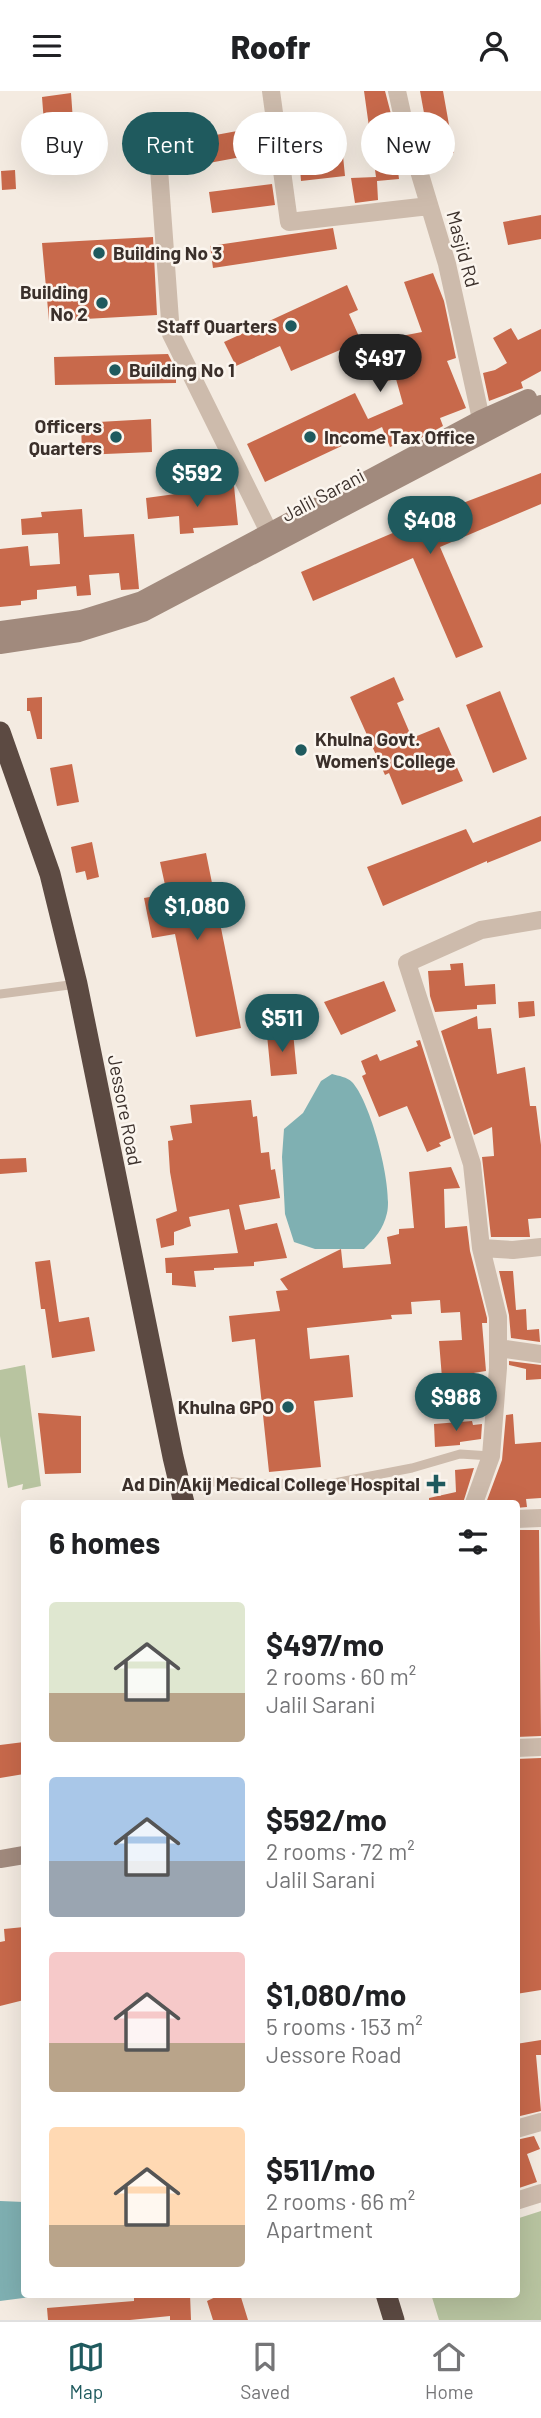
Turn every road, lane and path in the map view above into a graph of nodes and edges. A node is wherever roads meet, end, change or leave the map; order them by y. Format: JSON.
{"nodes":[{"id":1,"x":271,"y":91,"type":"edge"},
{"id":2,"x":397,"y":91,"type":"edge"},
{"id":3,"x":159,"y":175,"type":"edge"},
{"id":4,"x":429,"y":206,"type":"junction"},
{"id":5,"x":541,"y":392,"type":"edge"},
{"id":6,"x":541,"y":404,"type":"edge"},
{"id":7,"x":481,"y":419,"type":"junction"},
{"id":8,"x":269,"y":532,"type":"junction"},
{"id":9,"x":0,"y":630,"type":"edge"},
{"id":10,"x":0,"y":645,"type":"edge"},
{"id":11,"x":0,"y":732,"type":"edge"},
{"id":12,"x":541,"y":920,"type":"edge"},
{"id":13,"x":76,"y":984,"type":"junction"},
{"id":14,"x":0,"y":994,"type":"edge"},
{"id":15,"x":541,"y":1247,"type":"edge"},
{"id":16,"x":481,"y":1248,"type":"junction"},
{"id":17,"x":498,"y":1348,"type":"junction"},
{"id":18,"x":541,"y":1355,"type":"edge"},
{"id":19,"x":491,"y":1456,"type":"junction"},
{"id":20,"x":182,"y":1494,"type":"edge"},
{"id":21,"x":475,"y":1500,"type":"edge"},
{"id":22,"x":541,"y":1518,"type":"edge"},
{"id":23,"x":520,"y":1519,"type":"edge"},
{"id":24,"x":541,"y":1747,"type":"edge"},
{"id":25,"x":520,"y":1748,"type":"edge"},
{"id":26,"x":21,"y":1856,"type":"edge"},
{"id":27,"x":0,"y":1859,"type":"edge"},
{"id":28,"x":541,"y":2122,"type":"edge"},
{"id":29,"x":520,"y":2128,"type":"edge"},
{"id":30,"x":541,"y":2193,"type":"edge"},
{"id":31,"x":520,"y":2200,"type":"edge"},
{"id":32,"x":387,"y":2298,"type":"edge"},
{"id":33,"x":394,"y":2320,"type":"edge"}],
"edges":[{"from":1,"to":4,"type":"street"},
{"from":2,"to":4,"type":"street","name":"Masjid Rd"},
{"from":3,"to":8,"type":"street"},
{"from":4,"to":7,"type":"street","name":"Masjid Rd"},
{"from":5,"to":7,"type":"main road","name":"Jalil Sarani"},
{"from":6,"to":10,"type":"main road","name":"Jalil Sarani"},
{"from":7,"to":8,"type":"main road","name":"Jalil Sarani"},
{"from":8,"to":9,"type":"main road","name":"Jalil Sarani"},
{"from":11,"to":13,"type":"highway","name":"Jessore Road"},
{"from":12,"to":16,"type":"street"},
{"from":13,"to":14,"type":"lane"},
{"from":13,"to":20,"type":"highway","name":"Jessore Road"},
{"from":15,"to":16,"type":"street"},
{"from":16,"to":17,"type":"street"},
{"from":17,"to":18,"type":"street"},
{"from":17,"to":19,"type":"street"},
{"from":19,"to":20,"type":"lane"},
{"from":19,"to":21,"type":"street"},
{"from":22,"to":23,"type":"street"},
{"from":24,"to":25,"type":"street"},
{"from":26,"to":27,"type":"main road"},
{"from":28,"to":29,"type":"street"},
{"from":30,"to":31,"type":"street"},
{"from":32,"to":33,"type":"highway"}]}
